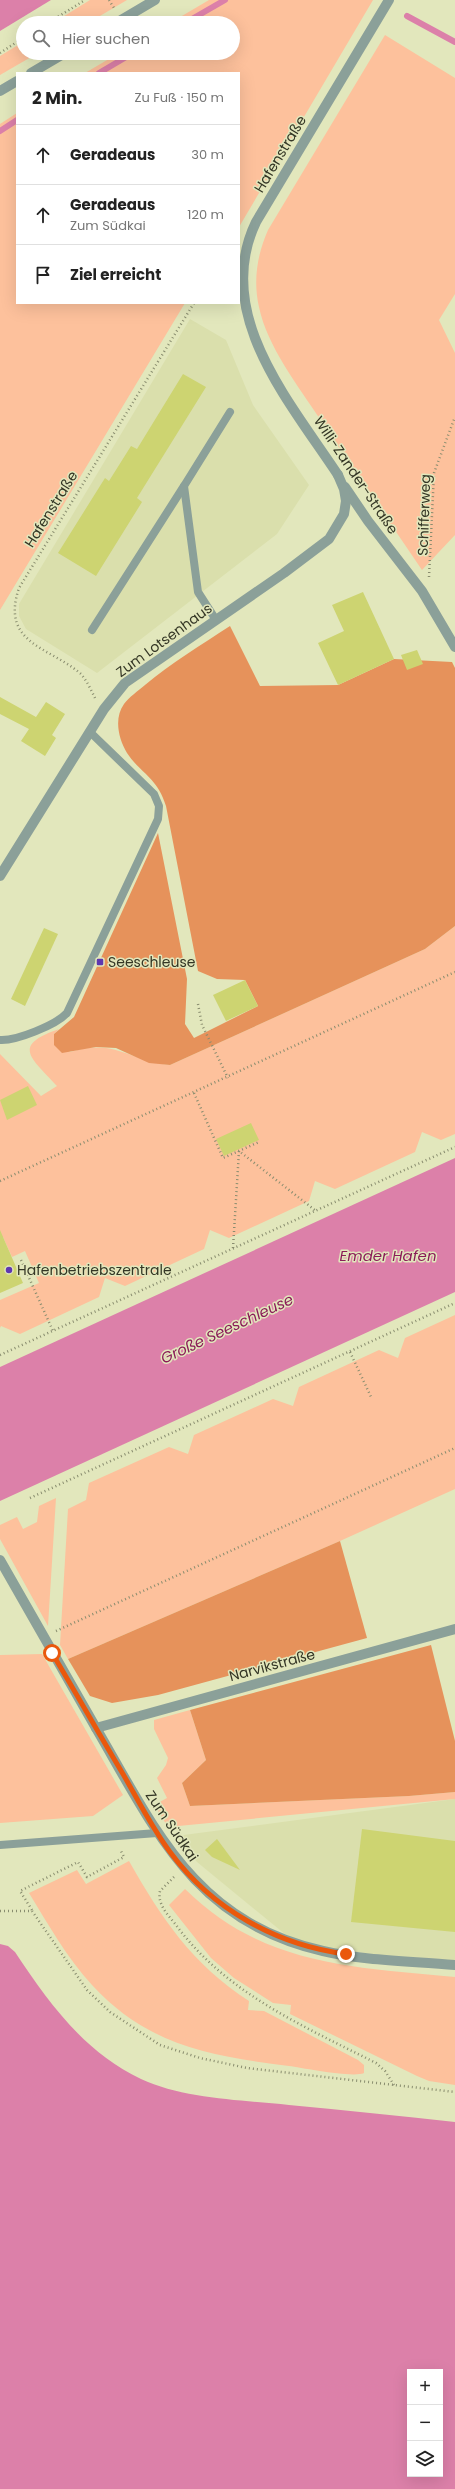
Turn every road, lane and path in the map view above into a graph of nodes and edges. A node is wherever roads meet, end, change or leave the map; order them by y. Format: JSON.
{"nodes":[{"id":1,"x":85,"y":0,"type":"edge"},
{"id":2,"x":155,"y":0,"type":"edge"},
{"id":3,"x":389,"y":0,"type":"edge"},
{"id":4,"x":59,"y":16,"type":"edge"},
{"id":5,"x":128,"y":16,"type":"edge"},
{"id":6,"x":16,"y":43,"type":"edge"},
{"id":7,"x":0,"y":53,"type":"edge"},
{"id":8,"x":53,"y":60,"type":"edge"},
{"id":9,"x":33,"y":72,"type":"edge"},
{"id":10,"x":16,"y":82,"type":"edge"},
{"id":11,"x":0,"y":91,"type":"edge"},
{"id":12,"x":193,"y":304,"type":"edge"},
{"id":13,"x":253,"y":336,"type":"joint"},
{"id":14,"x":230,"y":412,"type":"dead end"},
{"id":15,"x":455,"y":417,"type":"edge"},
{"id":16,"x":338,"y":475,"type":"junction"},
{"id":17,"x":184,"y":486,"type":"junction"},
{"id":18,"x":422,"y":592,"type":"junction"},
{"id":19,"x":216,"y":620,"type":"junction"},
{"id":20,"x":92,"y":630,"type":"dead end"},
{"id":21,"x":455,"y":647,"type":"edge"},
{"id":22,"x":104,"y":709,"type":"junction"},
{"id":23,"x":90,"y":732,"type":"junction"},
{"id":24,"x":0,"y":876,"type":"edge"},
{"id":25,"x":455,"y":972,"type":"edge"},
{"id":26,"x":198,"y":1004,"type":"dead end"},
{"id":27,"x":0,"y":1040,"type":"edge"},
{"id":28,"x":228,"y":1078,"type":"junction"},
{"id":29,"x":194,"y":1093,"type":"junction"},
{"id":30,"x":260,"y":1142,"type":"dead end"},
{"id":31,"x":455,"y":1146,"type":"edge"},
{"id":32,"x":239,"y":1151,"type":"junction"},
{"id":33,"x":0,"y":1181,"type":"edge"},
{"id":34,"x":316,"y":1211,"type":"junction"},
{"id":35,"x":233,"y":1248,"type":"junction"},
{"id":36,"x":21,"y":1260,"type":"dead end"},
{"id":37,"x":455,"y":1303,"type":"edge"},
{"id":38,"x":53,"y":1331,"type":"junction"},
{"id":39,"x":350,"y":1352,"type":"junction"},
{"id":40,"x":0,"y":1356,"type":"edge"},
{"id":41,"x":372,"y":1399,"type":"dead end"},
{"id":42,"x":455,"y":1448,"type":"edge"},
{"id":43,"x":30,"y":1498,"type":"dead end"},
{"id":44,"x":0,"y":1560,"type":"edge"},
{"id":45,"x":455,"y":1629,"type":"edge"},
{"id":46,"x":54,"y":1632,"type":"dead end"},
{"id":47,"x":96,"y":1728,"type":"junction"},
{"id":48,"x":157,"y":1833,"type":"junction"},
{"id":49,"x":0,"y":1845,"type":"edge"},
{"id":50,"x":119,"y":1860,"type":"dead end"},
{"id":51,"x":184,"y":1869,"type":"junction"},
{"id":52,"x":0,"y":1911,"type":"edge"},
{"id":53,"x":32,"y":1911,"type":"junction"},
{"id":54,"x":455,"y":1965,"type":"edge"},
{"id":55,"x":394,"y":2085,"type":"junction"},
{"id":56,"x":455,"y":2092,"type":"edge"}],
"edges":[{"from":1,"to":4,"type":"path"},
{"from":2,"to":5,"type":"street"},
{"from":3,"to":13,"type":"street","name":"Hafenstraße"},
{"from":6,"to":7,"type":"path"},
{"from":8,"to":9,"type":"street"},
{"from":10,"to":11,"type":"street"},
{"from":12,"to":22,"type":"path","name":"Hafenstraße"},
{"from":13,"to":16,"type":"street","name":"Willi-Zander-Straße"},
{"from":14,"to":17,"type":"lane"},
{"from":15,"to":18,"type":"path","name":"Schifferweg"},
{"from":16,"to":18,"type":"street","name":"Willi-Zander-Straße"},
{"from":16,"to":19,"type":"street","name":"Zum Lotsenhaus"},
{"from":17,"to":19,"type":"lane"},
{"from":17,"to":20,"type":"lane"},
{"from":18,"to":21,"type":"street","name":"Willi-Zander-Straße"},
{"from":19,"to":22,"type":"street","name":"Zum Lotsenhaus"},
{"from":22,"to":23,"type":"street","name":"Zum Lotsenhaus"},
{"from":23,"to":24,"type":"street","name":"Zum Lotsenhaus"},
{"from":23,"to":27,"type":"lane"},
{"from":25,"to":28,"type":"path"},
{"from":26,"to":28,"type":"path"},
{"from":28,"to":29,"type":"path"},
{"from":29,"to":32,"type":"path"},
{"from":29,"to":33,"type":"path"},
{"from":30,"to":32,"type":"path"},
{"from":31,"to":34,"type":"path"},
{"from":32,"to":34,"type":"path"},
{"from":32,"to":35,"type":"path"},
{"from":34,"to":35,"type":"path"},
{"from":35,"to":38,"type":"path"},
{"from":36,"to":38,"type":"path"},
{"from":37,"to":39,"type":"path"},
{"from":38,"to":40,"type":"path"},
{"from":39,"to":41,"type":"path"},
{"from":39,"to":43,"type":"path"},
{"from":42,"to":46,"type":"path"},
{"from":44,"to":47,"type":"street","name":"Zum Südkai"},
{"from":45,"to":47,"type":"street","name":"Narvikstraße"},
{"from":47,"to":48,"type":"street","name":"Zum Südkai"},
{"from":48,"to":49,"type":"lane"},
{"from":48,"to":51,"type":"street","name":"Zum Südkai"},
{"from":50,"to":53,"type":"path"},
{"from":51,"to":54,"type":"street","name":"Zum Südkai"},
{"from":51,"to":55,"type":"path"},
{"from":52,"to":53,"type":"path"},
{"from":53,"to":55,"type":"path"},
{"from":55,"to":56,"type":"path"}]}
